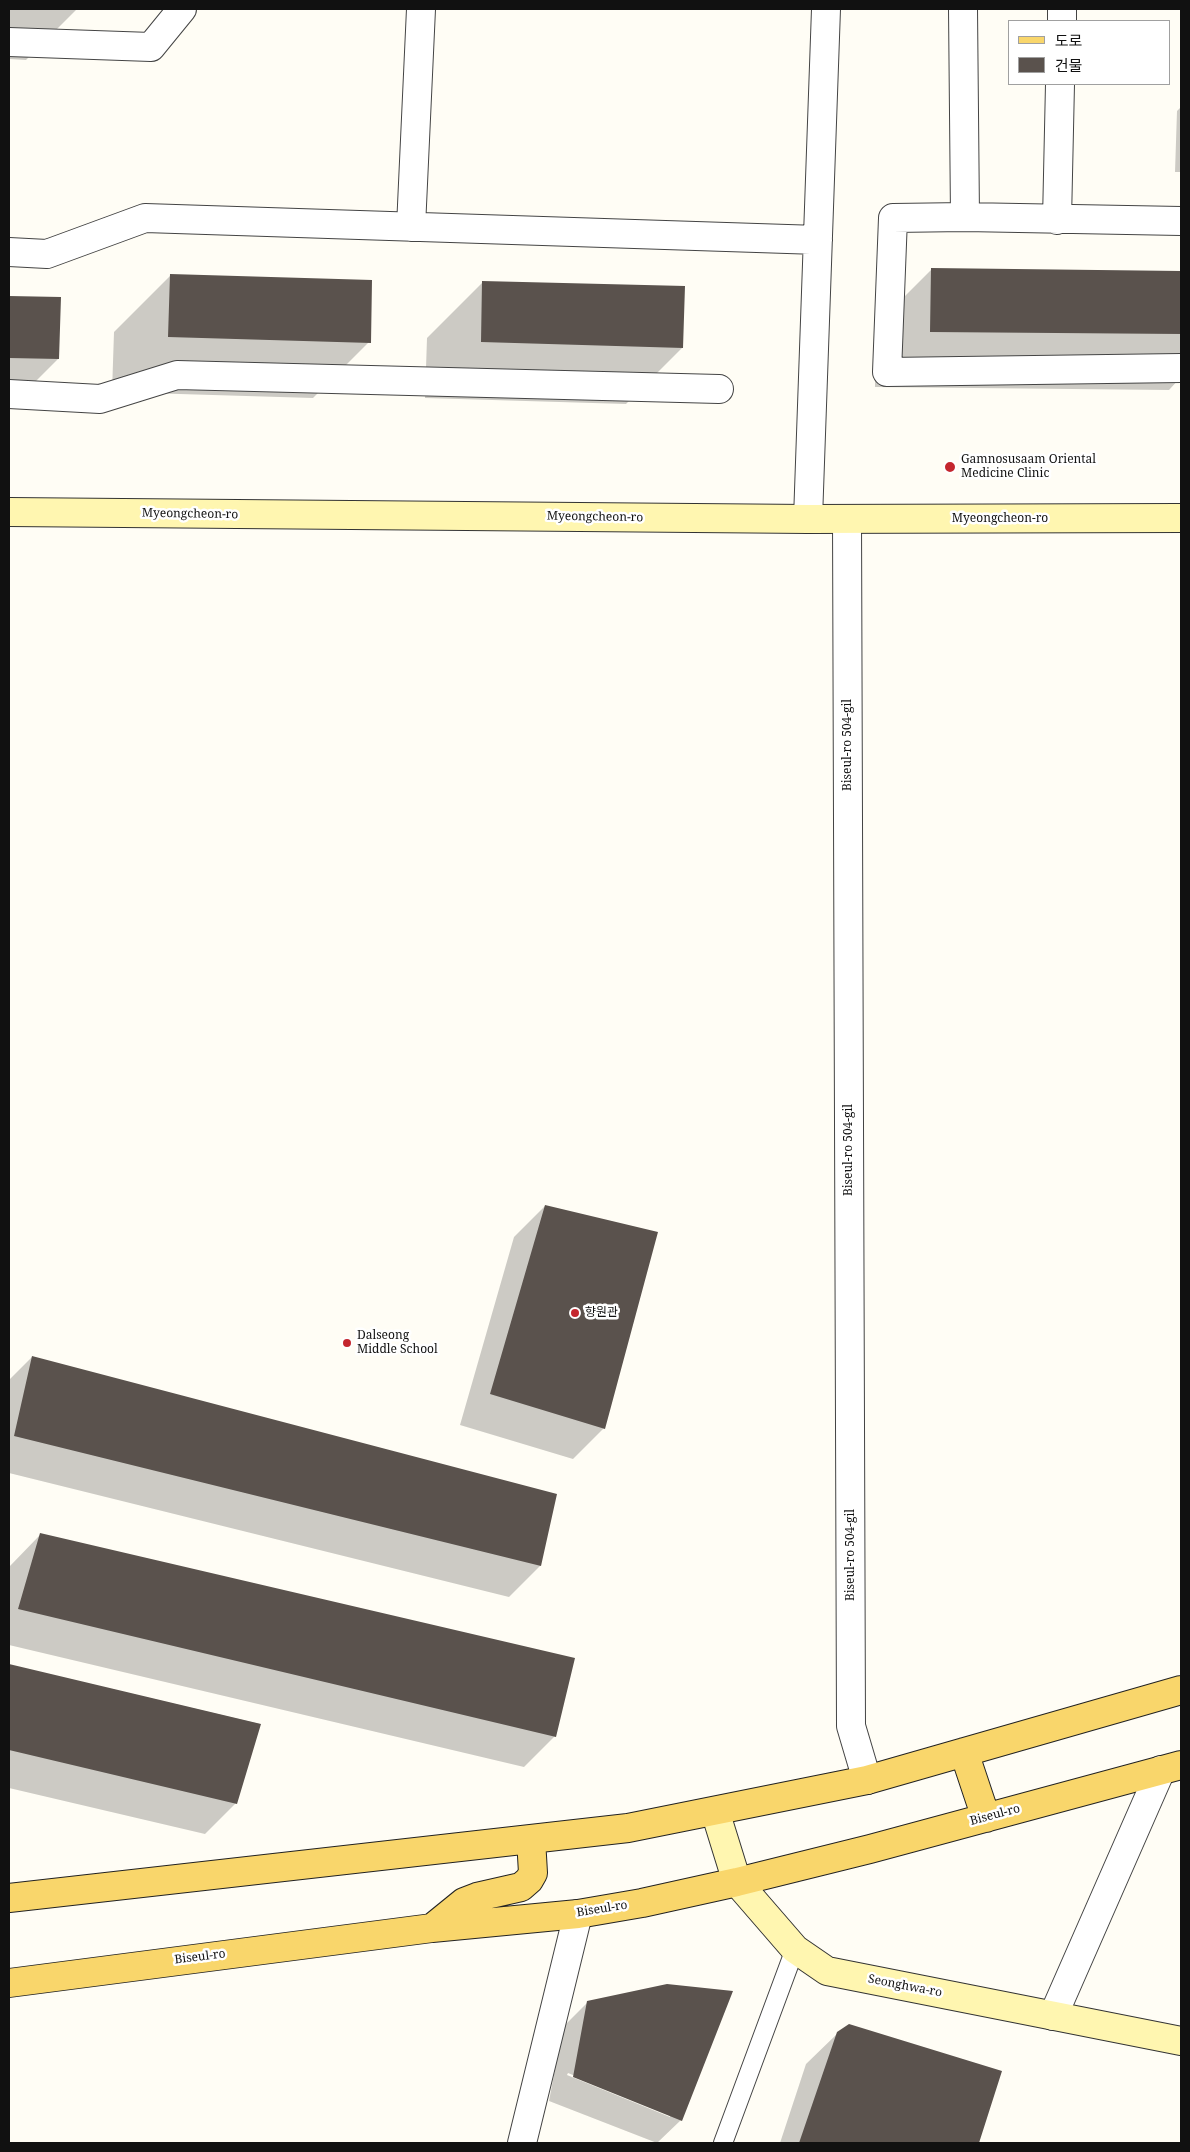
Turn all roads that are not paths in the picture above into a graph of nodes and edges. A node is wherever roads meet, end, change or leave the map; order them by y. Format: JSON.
{"nodes":[{"id":1,"x":182,"y":9,"type":"edge"},
{"id":2,"x":420,"y":9,"type":"edge"},
{"id":3,"x":826,"y":9,"type":"edge"},
{"id":4,"x":963,"y":9,"type":"edge"},
{"id":5,"x":9,"y":42,"type":"edge"},
{"id":6,"x":1060,"y":85,"type":"edge"},
{"id":7,"x":965,"y":217,"type":"junction"},
{"id":8,"x":1057,"y":220,"type":"junction"},
{"id":9,"x":1181,"y":221,"type":"edge"},
{"id":10,"x":411,"y":227,"type":"junction"},
{"id":11,"x":818,"y":240,"type":"junction"},
{"id":12,"x":9,"y":252,"type":"edge"},
{"id":13,"x":1181,"y":368,"type":"edge"},
{"id":14,"x":718,"y":389,"type":"dead end"},
{"id":15,"x":9,"y":394,"type":"edge"},
{"id":16,"x":9,"y":512,"type":"edge"},
{"id":17,"x":1181,"y":518,"type":"edge"},
{"id":18,"x":808,"y":519,"type":"junction"},
{"id":19,"x":847,"y":519,"type":"junction"},
{"id":20,"x":1181,"y":1690,"type":"edge"},
{"id":21,"x":964,"y":1752,"type":"junction"},
{"id":22,"x":1171,"y":1768,"type":"edge"},
{"id":23,"x":867,"y":1780,"type":"junction"},
{"id":24,"x":715,"y":1811,"type":"junction"},
{"id":25,"x":986,"y":1818,"type":"junction"},
{"id":26,"x":531,"y":1839,"type":"junction"},
{"id":27,"x":738,"y":1882,"type":"junction"},
{"id":28,"x":9,"y":1898,"type":"edge"},
{"id":29,"x":578,"y":1914,"type":"junction"},
{"id":30,"x":432,"y":1928,"type":"junction"},
{"id":31,"x":796,"y":1949,"type":"junction"},
{"id":32,"x":9,"y":1983,"type":"edge"},
{"id":33,"x":1052,"y":2016,"type":"junction"},
{"id":34,"x":1181,"y":2041,"type":"edge"},
{"id":35,"x":522,"y":2143,"type":"edge"},
{"id":36,"x":723,"y":2143,"type":"edge"}],
"edges":[{"from":1,"to":5,"type":"street"},
{"from":2,"to":10,"type":"street"},
{"from":3,"to":11,"type":"street"},
{"from":4,"to":7,"type":"street"},
{"from":6,"to":8,"type":"street"},
{"from":7,"to":8,"type":"street"},
{"from":7,"to":13,"type":"street"},
{"from":8,"to":9,"type":"street"},
{"from":10,"to":11,"type":"street"},
{"from":10,"to":12,"type":"street"},
{"from":11,"to":18,"type":"street"},
{"from":14,"to":15,"type":"street"},
{"from":16,"to":18,"type":"street","name":"Myeongcheon-ro"},
{"from":17,"to":19,"type":"street","name":"Myeongcheon-ro"},
{"from":18,"to":19,"type":"street","name":"Myeongcheon-ro"},
{"from":19,"to":23,"type":"street","name":"Biseul-ro 504-gil"},
{"from":20,"to":21,"type":"main road"},
{"from":21,"to":23,"type":"main road"},
{"from":21,"to":25,"type":"main road"},
{"from":22,"to":25,"type":"main road","name":"Biseul-ro"},
{"from":22,"to":33,"type":"street"},
{"from":23,"to":24,"type":"main road"},
{"from":24,"to":26,"type":"main road"},
{"from":24,"to":27,"type":"street","name":"Seonghwa-ro"},
{"from":25,"to":27,"type":"main road","name":"Biseul-ro"},
{"from":26,"to":28,"type":"main road"},
{"from":26,"to":30,"type":"main road"},
{"from":27,"to":29,"type":"main road","name":"Biseul-ro"},
{"from":27,"to":31,"type":"street","name":"Seonghwa-ro"},
{"from":29,"to":30,"type":"main road","name":"Biseul-ro"},
{"from":29,"to":35,"type":"street"},
{"from":30,"to":32,"type":"main road","name":"Biseul-ro"},
{"from":31,"to":33,"type":"street","name":"Seonghwa-ro"},
{"from":31,"to":36,"type":"lane"},
{"from":33,"to":34,"type":"street","name":"Seonghwa-ro"}]}
